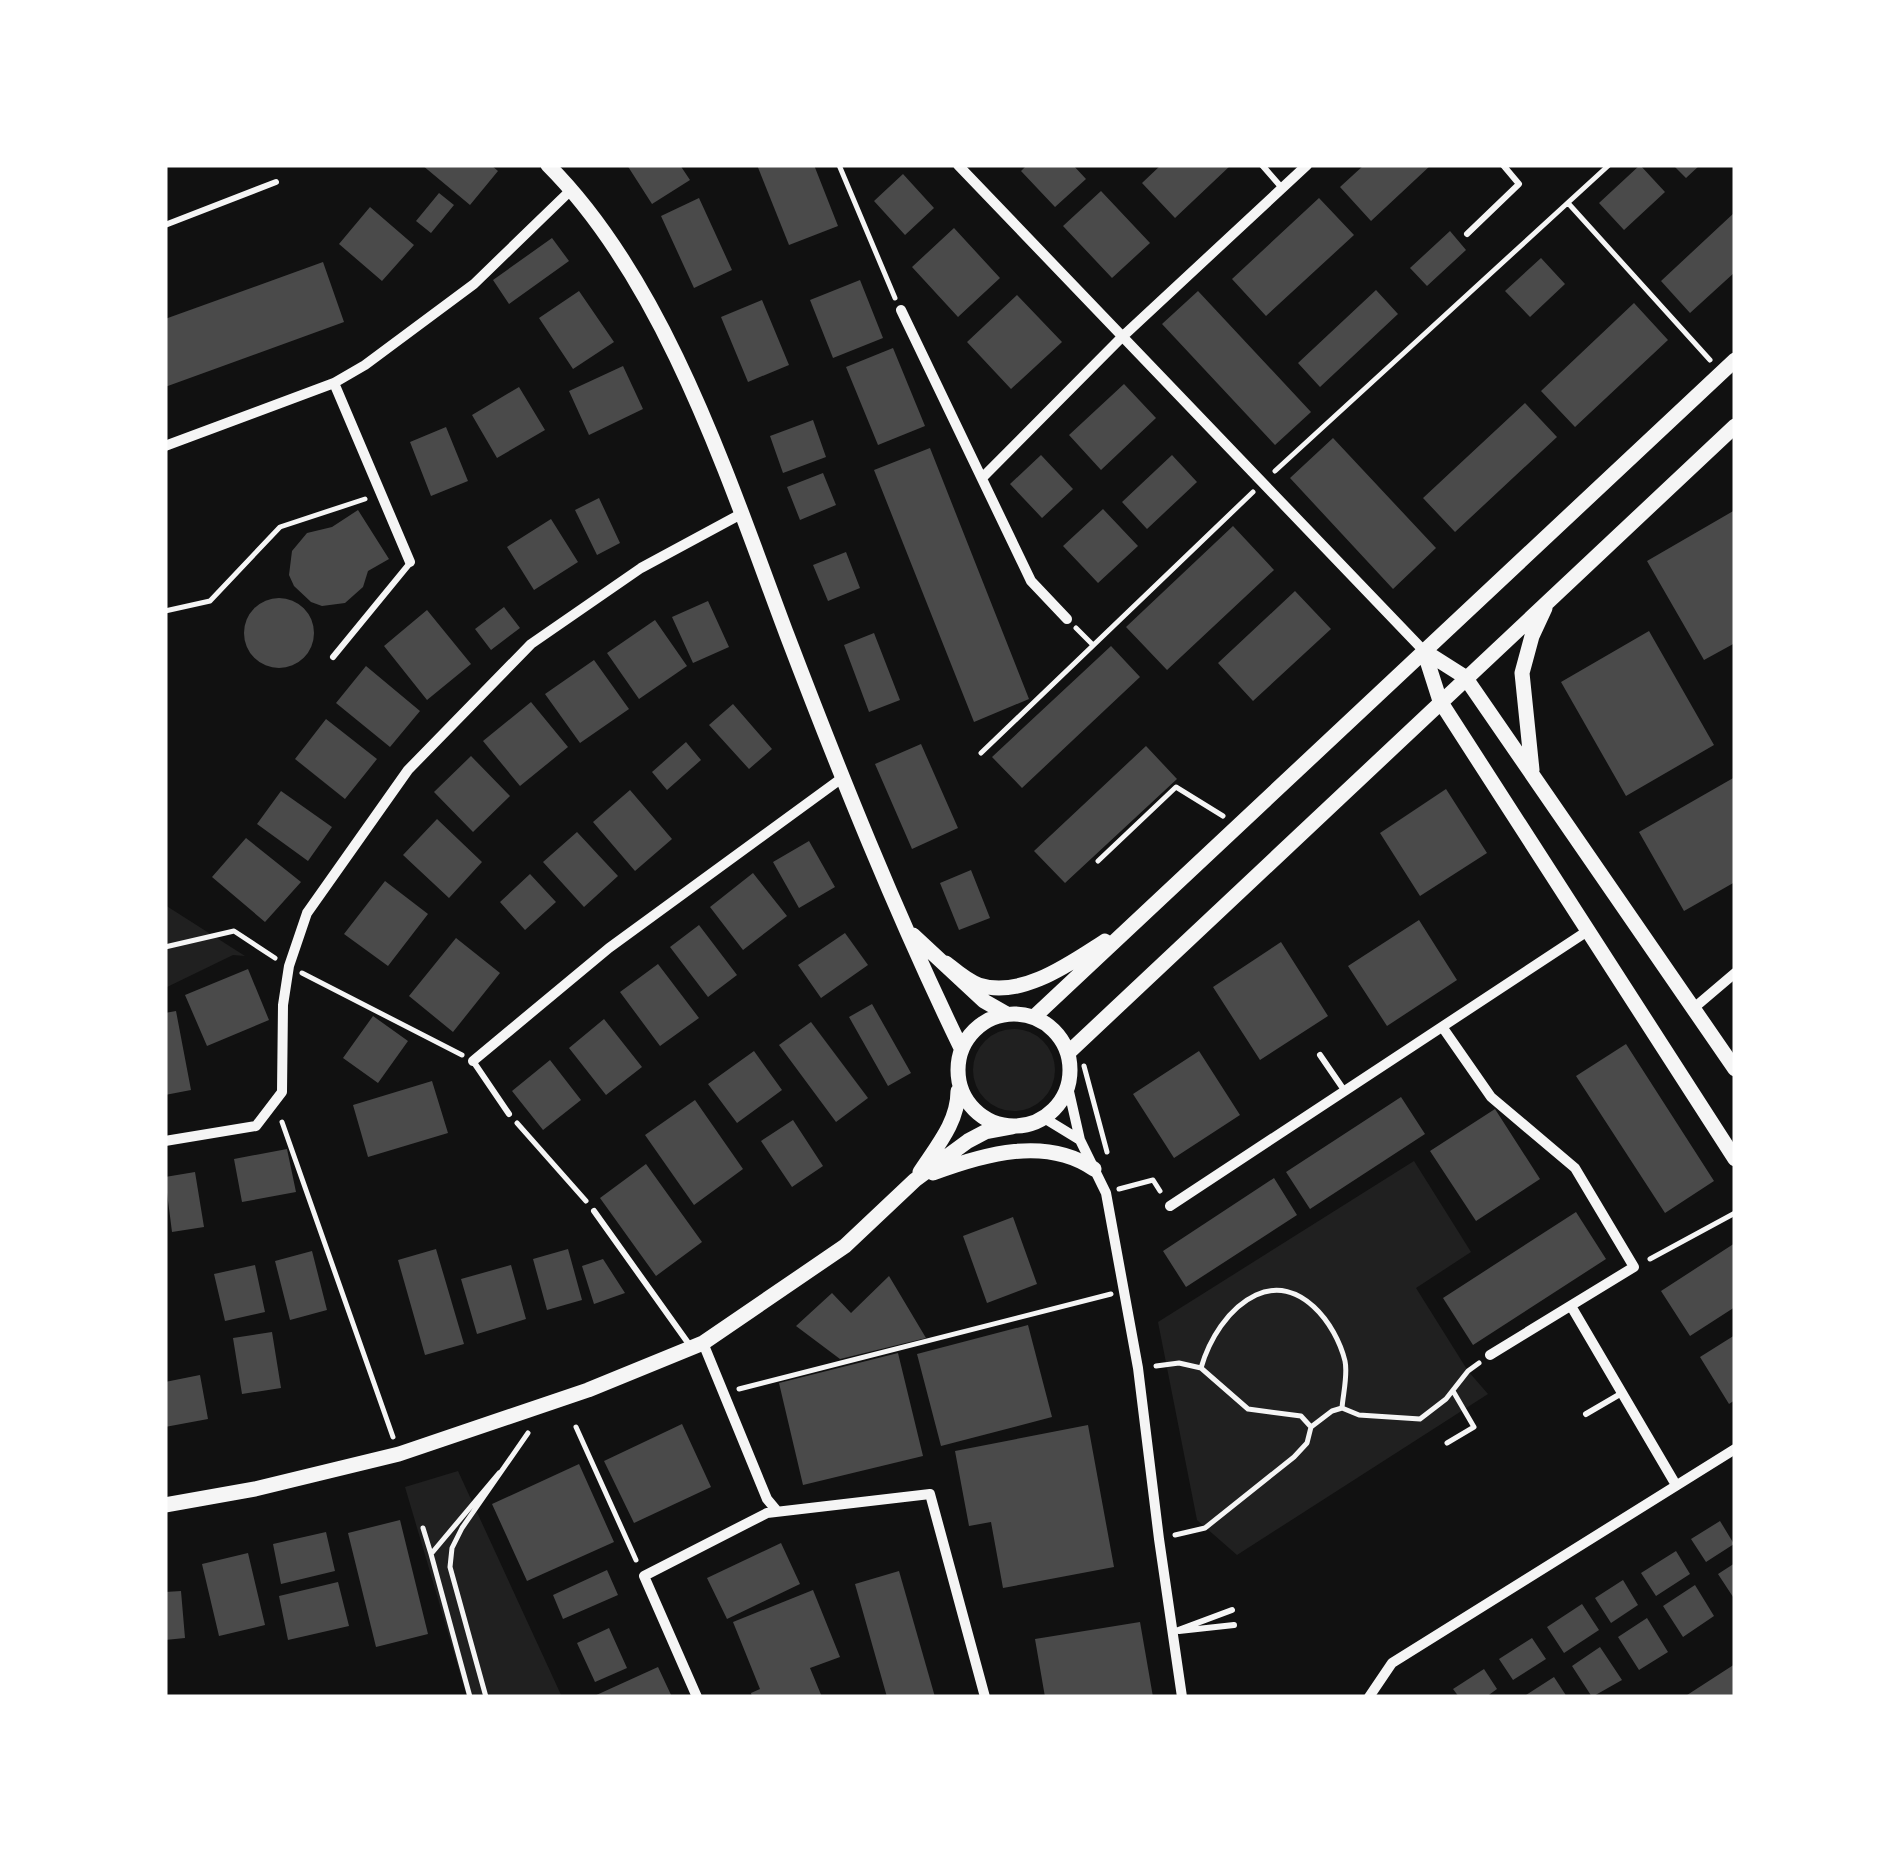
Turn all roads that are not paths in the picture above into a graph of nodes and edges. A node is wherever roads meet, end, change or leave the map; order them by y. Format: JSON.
{"nodes":[{"id":1,"x":548,"y":165,"type":"edge"},
{"id":2,"x":958,"y":165,"type":"edge"},
{"id":3,"x":1262,"y":165,"type":"edge"},
{"id":4,"x":1307,"y":165,"type":"edge"},
{"id":5,"x":1502,"y":165,"type":"edge"},
{"id":6,"x":276,"y":182,"type":"dead end"},
{"id":7,"x":1282,"y":188,"type":"junction"},
{"id":8,"x":572,"y":189,"type":"junction"},
{"id":9,"x":165,"y":225,"type":"edge"},
{"id":10,"x":1467,"y":234,"type":"dead end"},
{"id":11,"x":900,"y":310,"type":"road end"},
{"id":12,"x":1121,"y":338,"type":"junction"},
{"id":13,"x":1735,"y":360,"type":"edge"},
{"id":14,"x":334,"y":383,"type":"junction"},
{"id":15,"x":1735,"y":426,"type":"edge"},
{"id":16,"x":165,"y":446,"type":"edge"},
{"id":17,"x":982,"y":478,"type":"junction"},
{"id":18,"x":741,"y":514,"type":"junction"},
{"id":19,"x":410,"y":562,"type":"joint"},
{"id":20,"x":1550,"y":598,"type":"junction"},
{"id":21,"x":1067,"y":618,"type":"dead end"},
{"id":22,"x":1424,"y":651,"type":"junction"},
{"id":23,"x":333,"y":656,"type":"dead end"},
{"id":24,"x":1465,"y":677,"type":"junction"},
{"id":25,"x":1440,"y":700,"type":"junction"},
{"id":26,"x":1532,"y":774,"type":"junction"},
{"id":27,"x":842,"y":778,"type":"junction"},
{"id":28,"x":1134,"y":922,"type":"junction"},
{"id":29,"x":1589,"y":930,"type":"junction"},
{"id":30,"x":910,"y":932,"type":"junction"},
{"id":31,"x":946,"y":963,"type":"junction"},
{"id":32,"x":1735,"y":973,"type":"edge"},
{"id":33,"x":1694,"y":1007,"type":"junction"},
{"id":34,"x":1005,"y":1013,"type":"junction"},
{"id":35,"x":1034,"y":1017,"type":"junction"},
{"id":36,"x":1443,"y":1028,"type":"junction"},
{"id":37,"x":961,"y":1048,"type":"junction"},
{"id":38,"x":1068,"y":1053,"type":"junction"},
{"id":39,"x":1320,"y":1056,"type":"dead end"},
{"id":40,"x":473,"y":1060,"type":"joint"},
{"id":41,"x":1735,"y":1069,"type":"edge"},
{"id":42,"x":958,"y":1081,"type":"junction"},
{"id":43,"x":1068,"y":1087,"type":"junction"},
{"id":44,"x":1344,"y":1092,"type":"junction"},
{"id":45,"x":509,"y":1114,"type":"road end"},
{"id":46,"x":1044,"y":1118,"type":"junction"},
{"id":47,"x":1012,"y":1127,"type":"junction"},
{"id":48,"x":1080,"y":1140,"type":"junction"},
{"id":49,"x":165,"y":1141,"type":"edge"},
{"id":50,"x":1735,"y":1159,"type":"edge"},
{"id":51,"x":1094,"y":1169,"type":"junction"},
{"id":52,"x":916,"y":1180,"type":"junction"},
{"id":53,"x":1170,"y":1206,"type":"road end"},
{"id":54,"x":594,"y":1211,"type":"road end"},
{"id":55,"x":1571,"y":1306,"type":"junction"},
{"id":56,"x":697,"y":1346,"type":"junction"},
{"id":57,"x":1490,"y":1356,"type":"road end"},
{"id":58,"x":1622,"y":1393,"type":"junction"},
{"id":59,"x":1586,"y":1414,"type":"dead end"},
{"id":60,"x":1735,"y":1448,"type":"edge"},
{"id":61,"x":1676,"y":1485,"type":"junction"},
{"id":62,"x":165,"y":1506,"type":"edge"},
{"id":63,"x":772,"y":1512,"type":"junction"},
{"id":64,"x":1232,"y":1610,"type":"dead end"},
{"id":65,"x":1234,"y":1625,"type":"dead end"},
{"id":66,"x":1173,"y":1632,"type":"junction"},
{"id":67,"x":697,"y":1697,"type":"edge"},
{"id":68,"x":985,"y":1697,"type":"edge"},
{"id":69,"x":1182,"y":1697,"type":"edge"},
{"id":70,"x":1370,"y":1697,"type":"edge"}],
"edges":[{"from":1,"to":8,"type":"street"},
{"from":2,"to":12,"type":"street"},
{"from":3,"to":7,"type":"lane"},
{"from":4,"to":7,"type":"street"},
{"from":5,"to":10,"type":"lane"},
{"from":6,"to":9,"type":"lane"},
{"from":7,"to":12,"type":"street"},
{"from":8,"to":14,"type":"street"},
{"from":8,"to":18,"type":"street"},
{"from":11,"to":17,"type":"street"},
{"from":12,"to":17,"type":"street"},
{"from":12,"to":22,"type":"street"},
{"from":13,"to":22,"type":"street"},
{"from":14,"to":16,"type":"street"},
{"from":14,"to":19,"type":"street"},
{"from":15,"to":20,"type":"street"},
{"from":17,"to":21,"type":"street"},
{"from":18,"to":27,"type":"street"},
{"from":18,"to":49,"type":"street"},
{"from":19,"to":23,"type":"lane"},
{"from":20,"to":24,"type":"street"},
{"from":20,"to":26,"type":"street"},
{"from":22,"to":24,"type":"street"},
{"from":22,"to":25,"type":"street"},
{"from":22,"to":28,"type":"street"},
{"from":24,"to":25,"type":"street"},
{"from":24,"to":26,"type":"street"},
{"from":25,"to":29,"type":"street"},
{"from":25,"to":38,"type":"street"},
{"from":26,"to":33,"type":"street"},
{"from":27,"to":30,"type":"street"},
{"from":27,"to":40,"type":"street"},
{"from":28,"to":31,"type":"street"},
{"from":28,"to":35,"type":"street"},
{"from":29,"to":36,"type":"street"},
{"from":29,"to":50,"type":"street"},
{"from":30,"to":31,"type":"street"},
{"from":30,"to":37,"type":"street"},
{"from":31,"to":34,"type":"street"},
{"from":32,"to":33,"type":"street"},
{"from":33,"to":41,"type":"street"},
{"from":34,"to":35,"type":"street"},
{"from":34,"to":37,"type":"street"},
{"from":35,"to":38,"type":"street"},
{"from":36,"to":44,"type":"street"},
{"from":36,"to":55,"type":"street"},
{"from":37,"to":42,"type":"street"},
{"from":38,"to":43,"type":"street"},
{"from":39,"to":44,"type":"lane"},
{"from":40,"to":45,"type":"lane"},
{"from":42,"to":47,"type":"street"},
{"from":42,"to":52,"type":"street"},
{"from":43,"to":46,"type":"street"},
{"from":43,"to":48,"type":"street"},
{"from":44,"to":53,"type":"street"},
{"from":46,"to":47,"type":"street"},
{"from":46,"to":48,"type":"street"},
{"from":47,"to":52,"type":"street"},
{"from":48,"to":51,"type":"street"},
{"from":51,"to":52,"type":"street"},
{"from":51,"to":66,"type":"street"},
{"from":52,"to":56,"type":"street"},
{"from":54,"to":56,"type":"lane"},
{"from":55,"to":57,"type":"street"},
{"from":55,"to":58,"type":"street"},
{"from":56,"to":62,"type":"street"},
{"from":56,"to":63,"type":"street"},
{"from":58,"to":59,"type":"lane"},
{"from":58,"to":61,"type":"street"},
{"from":60,"to":61,"type":"street"},
{"from":61,"to":70,"type":"street"},
{"from":63,"to":67,"type":"street"},
{"from":63,"to":68,"type":"street"},
{"from":64,"to":66,"type":"lane"},
{"from":65,"to":66,"type":"lane"},
{"from":66,"to":69,"type":"street"}]}
